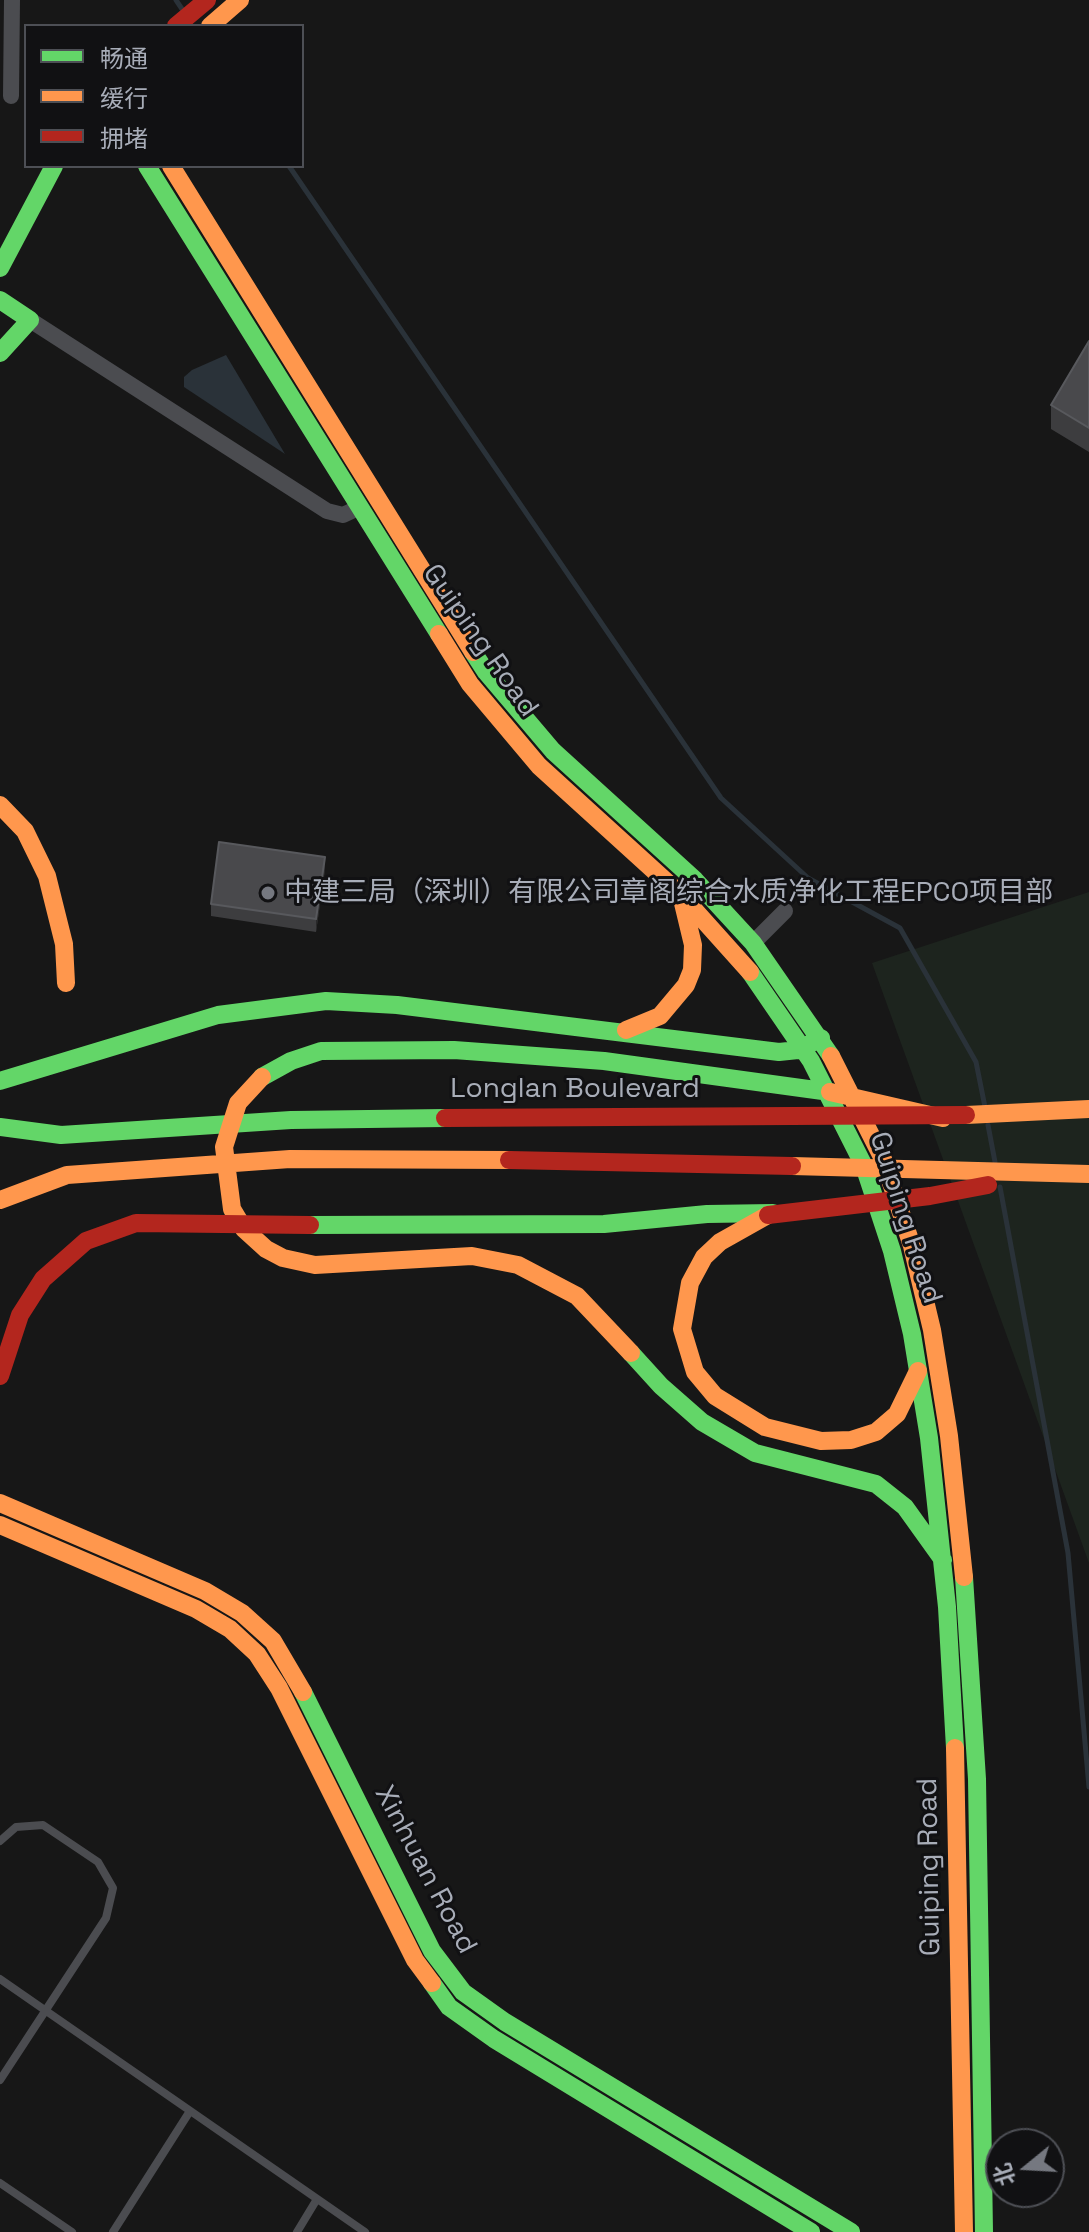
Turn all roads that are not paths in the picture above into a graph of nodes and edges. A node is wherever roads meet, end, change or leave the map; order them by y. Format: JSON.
{"nodes":[{"id":1,"x":12,"y":0,"type":"edge"},
{"id":2,"x":207,"y":0,"type":"edge"},
{"id":3,"x":234,"y":6,"type":"edge"},
{"id":4,"x":178,"y":24,"type":"edge"},
{"id":5,"x":212,"y":24,"type":"edge"},
{"id":6,"x":11,"y":96,"type":"dead end"},
{"id":7,"x":53,"y":168,"type":"edge"},
{"id":8,"x":148,"y":168,"type":"edge"},
{"id":9,"x":172,"y":168,"type":"edge"},
{"id":10,"x":0,"y":268,"type":"edge"},
{"id":11,"x":0,"y":300,"type":"edge"},
{"id":12,"x":30,"y":320,"type":"junction"},
{"id":13,"x":0,"y":353,"type":"edge"},
{"id":14,"x":358,"y":508,"type":"junction"},
{"id":15,"x":0,"y":805,"type":"edge"},
{"id":16,"x":681,"y":895,"type":"junction"},
{"id":17,"x":785,"y":911,"type":"dead end"},
{"id":18,"x":753,"y":943,"type":"junction"},
{"id":19,"x":66,"y":983,"type":"dead end"},
{"id":20,"x":617,"y":1032,"type":"junction"},
{"id":21,"x":821,"y":1038,"type":"junction"},
{"id":22,"x":803,"y":1048,"type":"junction"},
{"id":23,"x":3,"y":1080,"type":"edge"},
{"id":24,"x":1089,"y":1109,"type":"edge"},
{"id":25,"x":943,"y":1118,"type":"junction"},
{"id":26,"x":0,"y":1127,"type":"edge"},
{"id":27,"x":1089,"y":1174,"type":"edge"},
{"id":28,"x":1034,"y":1175,"type":"junction"},
{"id":29,"x":0,"y":1200,"type":"edge"},
{"id":30,"x":773,"y":1213,"type":"junction"},
{"id":31,"x":918,"y":1371,"type":"junction"},
{"id":32,"x":0,"y":1376,"type":"edge"},
{"id":33,"x":0,"y":1503,"type":"edge"},
{"id":34,"x":0,"y":1525,"type":"edge"},
{"id":35,"x":943,"y":1560,"type":"junction"},
{"id":36,"x":0,"y":1841,"type":"edge"},
{"id":37,"x":0,"y":1979,"type":"edge"},
{"id":38,"x":45,"y":2011,"type":"junction"},
{"id":39,"x":0,"y":2080,"type":"edge"},
{"id":40,"x":190,"y":2111,"type":"junction"},
{"id":41,"x":0,"y":2183,"type":"edge"},
{"id":42,"x":317,"y":2199,"type":"junction"},
{"id":43,"x":72,"y":2232,"type":"edge"},
{"id":44,"x":113,"y":2232,"type":"edge"},
{"id":45,"x":297,"y":2232,"type":"edge"},
{"id":46,"x":365,"y":2232,"type":"edge"},
{"id":47,"x":811,"y":2232,"type":"edge"},
{"id":48,"x":851,"y":2232,"type":"edge"},
{"id":49,"x":964,"y":2232,"type":"edge"},
{"id":50,"x":984,"y":2232,"type":"edge"}],
"edges":[{"from":1,"to":6,"type":"street"},
{"from":2,"to":4,"type":"main road"},
{"from":3,"to":5,"type":"main road"},
{"from":7,"to":10,"type":"main road"},
{"from":8,"to":14,"type":"main road","name":"Guiping Road"},
{"from":9,"to":18,"type":"main road","name":"Guiping Road"},
{"from":11,"to":12,"type":"main road"},
{"from":12,"to":13,"type":"main road"},
{"from":12,"to":14,"type":"street"},
{"from":14,"to":16,"type":"main road","name":"Guiping Road"},
{"from":15,"to":19,"type":"main road"},
{"from":16,"to":20,"type":"main road"},
{"from":16,"to":22,"type":"main road","name":"Guiping Road"},
{"from":17,"to":18,"type":"street"},
{"from":18,"to":21,"type":"main road","name":"Guiping Road"},
{"from":20,"to":22,"type":"main road"},
{"from":20,"to":23,"type":"main road"},
{"from":21,"to":22,"type":"main road"},
{"from":21,"to":50,"type":"main road","name":"Guiping Road"},
{"from":22,"to":31,"type":"main road","name":"Guiping Road"},
{"from":24,"to":25,"type":"main road","name":"Longlan Boulevard"},
{"from":25,"to":26,"type":"main road","name":"Longlan Boulevard"},
{"from":25,"to":35,"type":"main road"},
{"from":27,"to":28,"type":"main road"},
{"from":28,"to":29,"type":"main road"},
{"from":28,"to":30,"type":"main road"},
{"from":30,"to":31,"type":"main road"},
{"from":30,"to":32,"type":"main road"},
{"from":31,"to":35,"type":"main road","name":"Guiping Road"},
{"from":33,"to":48,"type":"main road","name":"Xinhuan Road"},
{"from":34,"to":47,"type":"main road","name":"Xinhuan Road"},
{"from":35,"to":49,"type":"main road","name":"Guiping Road"},
{"from":36,"to":38,"type":"lane"},
{"from":37,"to":38,"type":"lane"},
{"from":38,"to":39,"type":"lane"},
{"from":38,"to":40,"type":"lane"},
{"from":40,"to":42,"type":"lane"},
{"from":40,"to":44,"type":"lane"},
{"from":41,"to":43,"type":"lane"},
{"from":42,"to":45,"type":"lane"},
{"from":42,"to":46,"type":"lane"}]}
